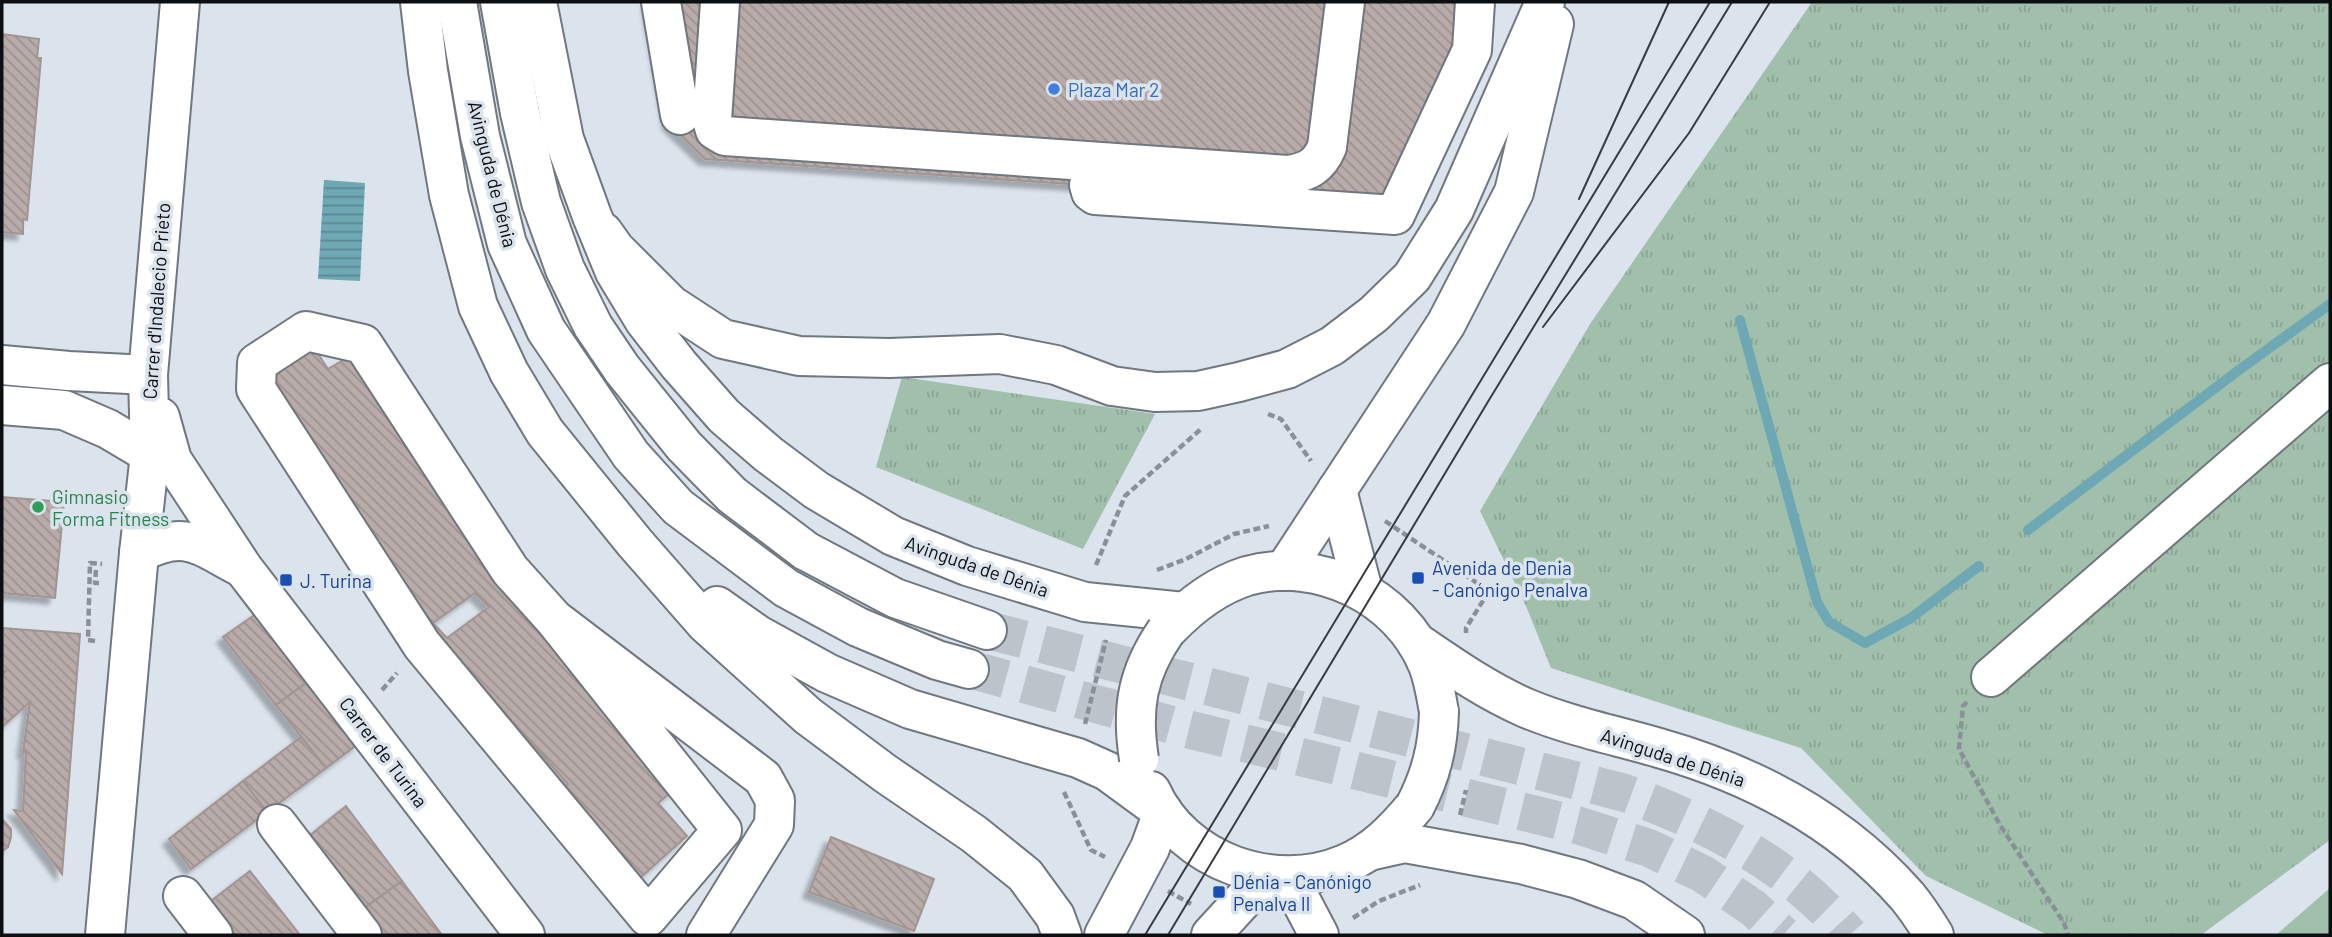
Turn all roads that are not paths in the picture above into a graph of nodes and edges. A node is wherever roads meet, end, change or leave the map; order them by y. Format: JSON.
{"nodes":[{"id":1,"x":180,"y":2,"type":"edge"},
{"id":2,"x":420,"y":2,"type":"edge"},
{"id":3,"x":457,"y":2,"type":"edge"},
{"id":4,"x":500,"y":2,"type":"edge"},
{"id":5,"x":537,"y":2,"type":"edge"},
{"id":6,"x":661,"y":2,"type":"edge"},
{"id":7,"x":720,"y":2,"type":"edge"},
{"id":8,"x":1345,"y":2,"type":"edge"},
{"id":9,"x":1475,"y":2,"type":"edge"},
{"id":10,"x":1545,"y":2,"type":"edge"},
{"id":11,"x":1559,"y":2,"type":"edge"},
{"id":12,"x":680,"y":115,"type":"dead end"},
{"id":13,"x":1089,"y":185,"type":"dead end"},
{"id":14,"x":592,"y":216,"type":"junction"},
{"id":15,"x":2,"y":365,"type":"edge"},
{"id":16,"x":148,"y":375,"type":"junction"},
{"id":17,"x":2330,"y":383,"type":"edge"},
{"id":18,"x":2,"y":405,"type":"edge"},
{"id":19,"x":64,"y":410,"type":"junction"},
{"id":20,"x":150,"y":454,"type":"junction"},
{"id":21,"x":1337,"y":490,"type":"junction"},
{"id":22,"x":635,"y":543,"type":"junction"},
{"id":23,"x":139,"y":553,"type":"junction"},
{"id":24,"x":243,"y":568,"type":"junction"},
{"id":25,"x":1284,"y":571,"type":"junction"},
{"id":26,"x":1363,"y":591,"type":"junction"},
{"id":27,"x":554,"y":619,"type":"junction"},
{"id":28,"x":1175,"y":621,"type":"junction"},
{"id":29,"x":987,"y":629,"type":"tunnel mouth"},
{"id":30,"x":1416,"y":642,"type":"junction"},
{"id":31,"x":969,"y":669,"type":"tunnel mouth"},
{"id":32,"x":1991,"y":677,"type":"road end"},
{"id":33,"x":1163,"y":812,"type":"junction"},
{"id":34,"x":277,"y":824,"type":"dead end"},
{"id":35,"x":1369,"y":851,"type":"junction"},
{"id":36,"x":1281,"y":875,"type":"junction"},
{"id":37,"x":183,"y":896,"type":"dead end"},
{"id":38,"x":105,"y":935,"type":"edge"},
{"id":39,"x":213,"y":935,"type":"edge"},
{"id":40,"x":362,"y":935,"type":"edge"},
{"id":41,"x":525,"y":935,"type":"edge"},
{"id":42,"x":706,"y":935,"type":"edge"},
{"id":43,"x":1062,"y":935,"type":"edge"},
{"id":44,"x":1104,"y":935,"type":"edge"},
{"id":45,"x":1212,"y":935,"type":"edge"},
{"id":46,"x":1319,"y":935,"type":"edge"},
{"id":47,"x":1685,"y":935,"type":"edge"},
{"id":48,"x":1934,"y":935,"type":"edge"}],
"edges":[{"from":1,"to":16,"type":"main road","name":"Carrer d'Indalecio Prieto"},
{"from":2,"to":22,"type":"main road"},
{"from":3,"to":31,"type":"main road","name":"Avinguda de Dénia"},
{"from":4,"to":29,"type":"main road","name":"Avinguda de Dénia"},
{"from":5,"to":14,"type":"main road","name":"Avinguda de Dénia"},
{"from":6,"to":12,"type":"main road"},
{"from":7,"to":8,"type":"main road"},
{"from":9,"to":13,"type":"main road"},
{"from":10,"to":14,"type":"main road"},
{"from":11,"to":21,"type":"main road"},
{"from":14,"to":28,"type":"main road","name":"Avinguda de Dénia"},
{"from":15,"to":16,"type":"main road"},
{"from":16,"to":19,"type":"main road"},
{"from":16,"to":20,"type":"main road","name":"Carrer d'Indalecio Prieto"},
{"from":16,"to":24,"type":"main road","name":"Carrer de Turina"},
{"from":17,"to":32,"type":"main road"},
{"from":18,"to":19,"type":"main road"},
{"from":19,"to":20,"type":"main road"},
{"from":20,"to":23,"type":"main road","name":"Carrer d'Indalecio Prieto"},
{"from":21,"to":25,"type":"main road"},
{"from":21,"to":26,"type":"main road"},
{"from":22,"to":33,"type":"main road"},
{"from":22,"to":43,"type":"main road"},
{"from":23,"to":24,"type":"main road","name":"Carrer de Turina"},
{"from":23,"to":38,"type":"main road","name":"Carrer d'Indalecio Prieto"},
{"from":24,"to":41,"type":"main road","name":"Carrer de Turina"},
{"from":25,"to":26,"type":"main road"},
{"from":25,"to":28,"type":"main road"},
{"from":26,"to":30,"type":"main road"},
{"from":27,"to":27,"type":"main road"},
{"from":27,"to":42,"type":"main road"},
{"from":28,"to":33,"type":"main road","bridge":true},
{"from":30,"to":35,"type":"main road","bridge":true},
{"from":30,"to":48,"type":"main road","name":"Avinguda de Dénia"},
{"from":33,"to":36,"type":"main road"},
{"from":33,"to":44,"type":"main road"},
{"from":34,"to":40,"type":"main road"},
{"from":35,"to":36,"type":"main road"},
{"from":35,"to":47,"type":"main road"},
{"from":36,"to":45,"type":"main road"},
{"from":36,"to":46,"type":"main road"},
{"from":37,"to":39,"type":"main road"}]}
